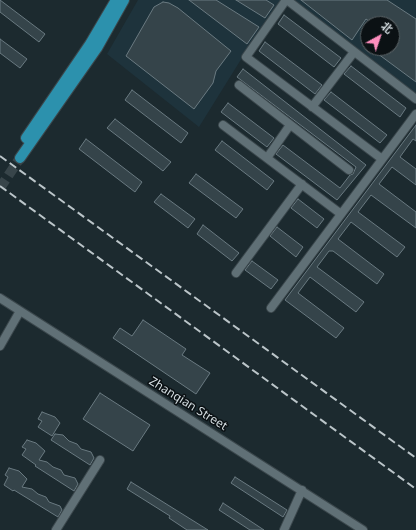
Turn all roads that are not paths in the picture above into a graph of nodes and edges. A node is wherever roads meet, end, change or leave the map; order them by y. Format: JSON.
{"nodes":[{"id":1,"x":116,"y":0,"type":"edge"},
{"id":2,"x":124,"y":0,"type":"edge"},
{"id":3,"x":287,"y":0,"type":"edge"},
{"id":4,"x":354,"y":52,"type":"junction"},
{"id":5,"x":239,"y":85,"type":"dead end"},
{"id":6,"x":416,"y":100,"type":"edge"},
{"id":7,"x":312,"y":107,"type":"junction"},
{"id":8,"x":416,"y":114,"type":"edge"},
{"id":9,"x":223,"y":125,"type":"dead end"},
{"id":10,"x":290,"y":125,"type":"junction"},
{"id":11,"x":267,"y":158,"type":"junction"},
{"id":12,"x":382,"y":159,"type":"junction"},
{"id":13,"x":348,"y":170,"type":"dead end"},
{"id":14,"x":302,"y":184,"type":"junction"},
{"id":15,"x":341,"y":214,"type":"junction"},
{"id":16,"x":236,"y":272,"type":"dead end"},
{"id":17,"x":0,"y":298,"type":"edge"},
{"id":18,"x":271,"y":308,"type":"dead end"},
{"id":19,"x":20,"y":311,"type":"junction"},
{"id":20,"x":0,"y":346,"type":"edge"},
{"id":21,"x":100,"y":460,"type":"dead end"},
{"id":22,"x":302,"y":490,"type":"junction"},
{"id":23,"x":56,"y":530,"type":"edge"},
{"id":24,"x":284,"y":530,"type":"edge"},
{"id":25,"x":363,"y":530,"type":"edge"}],
"edges":[{"from":1,"to":2,"type":"main road"},
{"from":3,"to":4,"type":"street"},
{"from":3,"to":7,"type":"street"},
{"from":4,"to":6,"type":"street"},
{"from":4,"to":7,"type":"street"},
{"from":5,"to":10,"type":"street"},
{"from":7,"to":12,"type":"street"},
{"from":8,"to":12,"type":"street"},
{"from":9,"to":11,"type":"street"},
{"from":10,"to":11,"type":"street"},
{"from":10,"to":13,"type":"street"},
{"from":11,"to":14,"type":"street"},
{"from":12,"to":15,"type":"street"},
{"from":14,"to":15,"type":"street"},
{"from":14,"to":16,"type":"street"},
{"from":15,"to":18,"type":"street"},
{"from":17,"to":19,"type":"street","name":"Zhanqian Street"},
{"from":19,"to":20,"type":"street"},
{"from":19,"to":22,"type":"street","name":"Zhanqian Street"},
{"from":21,"to":23,"type":"street"},
{"from":22,"to":24,"type":"street"},
{"from":22,"to":25,"type":"street","name":"Zhanqian Street"}]}
